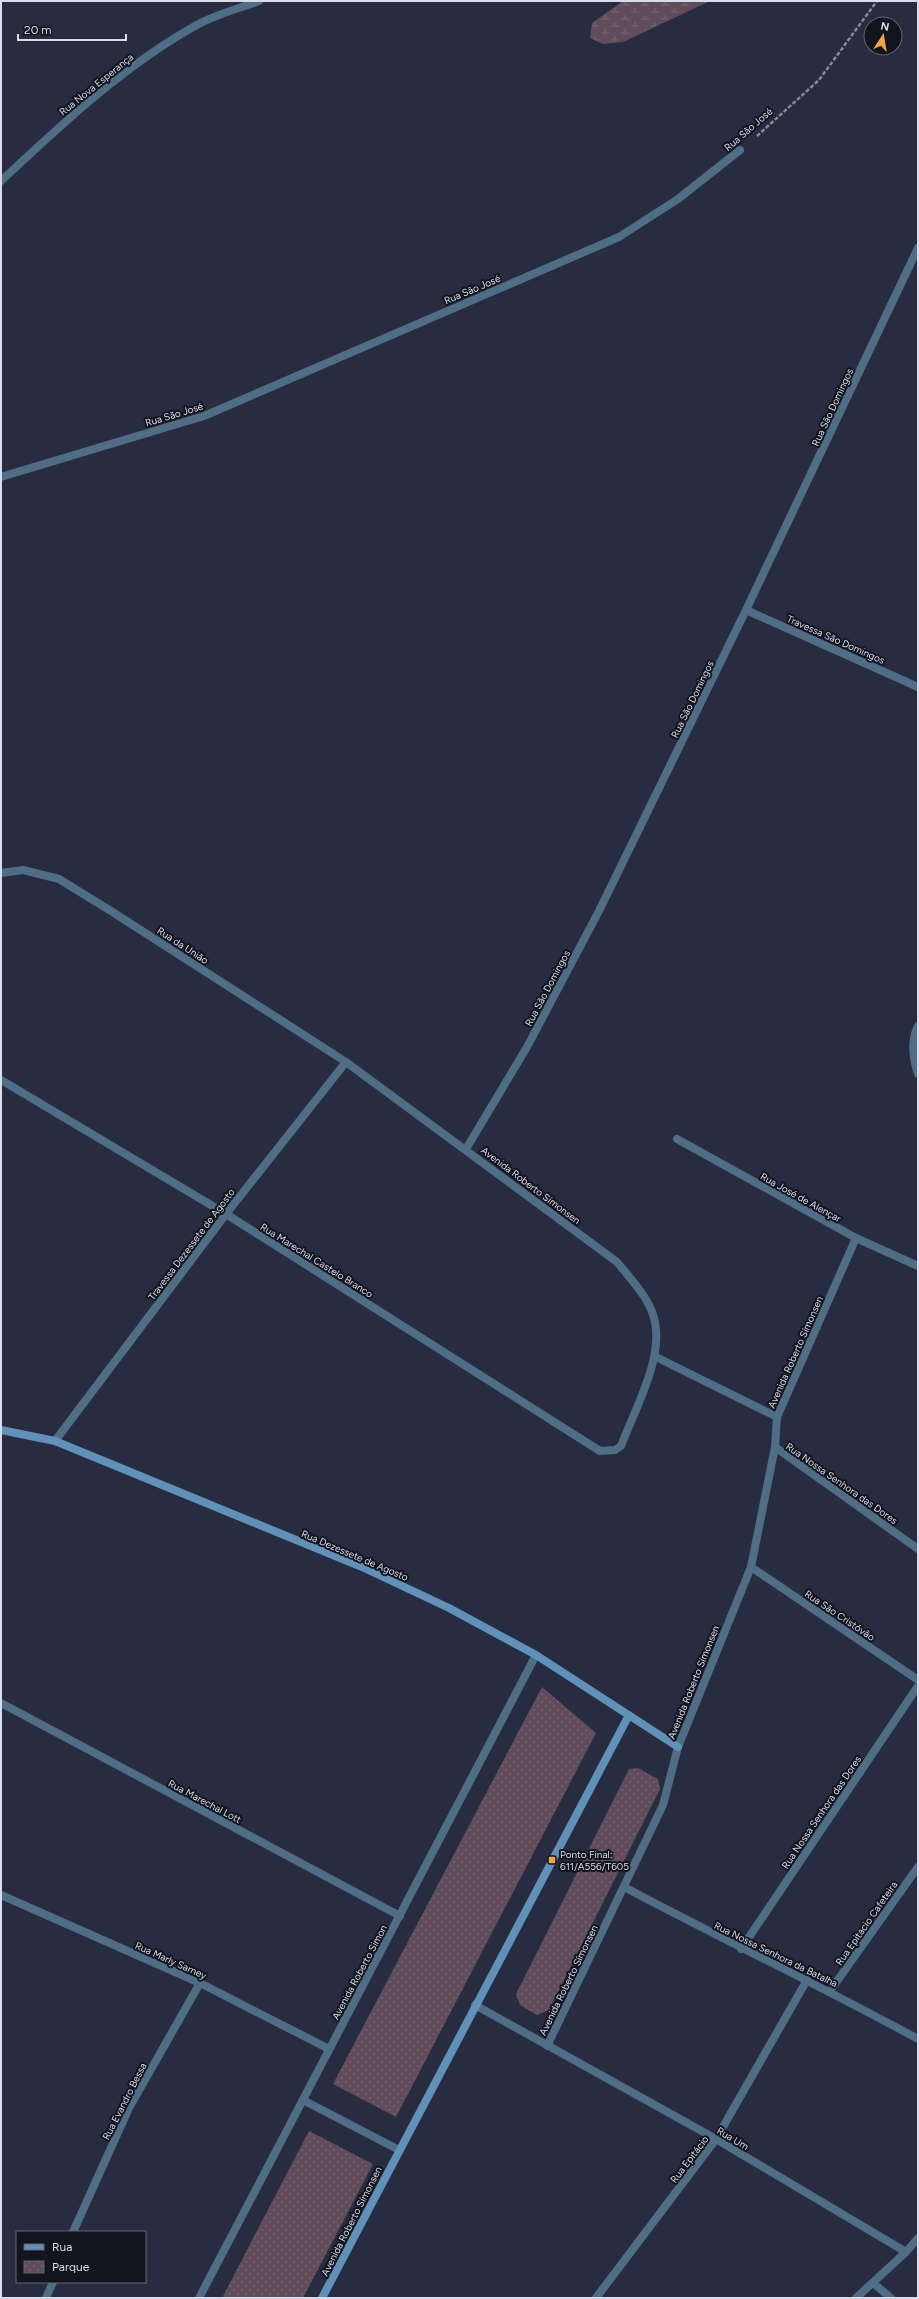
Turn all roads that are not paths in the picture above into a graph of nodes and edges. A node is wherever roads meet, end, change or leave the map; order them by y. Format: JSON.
{"nodes":[{"id":1,"x":260,"y":1,"type":"edge"},
{"id":2,"x":740,"y":150,"type":"road end"},
{"id":3,"x":1,"y":182,"type":"edge"},
{"id":4,"x":918,"y":248,"type":"edge"},
{"id":5,"x":1,"y":477,"type":"edge"},
{"id":6,"x":746,"y":610,"type":"junction"},
{"id":7,"x":918,"y":687,"type":"edge"},
{"id":8,"x":1,"y":872,"type":"edge"},
{"id":9,"x":918,"y":1026,"type":"edge"},
{"id":10,"x":346,"y":1062,"type":"junction"},
{"id":11,"x":918,"y":1074,"type":"edge"},
{"id":12,"x":1,"y":1080,"type":"edge"},
{"id":13,"x":677,"y":1139,"type":"dead end"},
{"id":14,"x":466,"y":1149,"type":"junction"},
{"id":15,"x":226,"y":1214,"type":"junction"},
{"id":16,"x":856,"y":1238,"type":"junction"},
{"id":17,"x":918,"y":1266,"type":"edge"},
{"id":18,"x":656,"y":1357,"type":"junction"},
{"id":19,"x":777,"y":1417,"type":"junction"},
{"id":20,"x":1,"y":1430,"type":"edge"},
{"id":21,"x":55,"y":1441,"type":"junction"},
{"id":22,"x":621,"y":1446,"type":"joint"},
{"id":23,"x":775,"y":1447,"type":"junction"},
{"id":24,"x":918,"y":1549,"type":"edge"},
{"id":25,"x":751,"y":1567,"type":"junction"},
{"id":26,"x":536,"y":1655,"type":"junction"},
{"id":27,"x":918,"y":1680,"type":"edge"},
{"id":28,"x":918,"y":1686,"type":"edge"},
{"id":29,"x":1,"y":1703,"type":"edge"},
{"id":30,"x":629,"y":1715,"type":"junction"},
{"id":31,"x":678,"y":1747,"type":"junction"},
{"id":32,"x":918,"y":1867,"type":"edge"},
{"id":33,"x":624,"y":1888,"type":"junction"},
{"id":34,"x":1,"y":1895,"type":"edge"},
{"id":35,"x":400,"y":1916,"type":"junction"},
{"id":36,"x":741,"y":1949,"type":"junction"},
{"id":37,"x":807,"y":1980,"type":"junction"},
{"id":38,"x":200,"y":1983,"type":"junction"},
{"id":39,"x":830,"y":1991,"type":"junction"},
{"id":40,"x":475,"y":2005,"type":"junction"},
{"id":41,"x":918,"y":2040,"type":"edge"},
{"id":42,"x":547,"y":2046,"type":"junction"},
{"id":43,"x":329,"y":2049,"type":"junction"},
{"id":44,"x":303,"y":2100,"type":"junction"},
{"id":45,"x":716,"y":2139,"type":"junction"},
{"id":46,"x":399,"y":2150,"type":"junction"},
{"id":47,"x":73,"y":2231,"type":"edge"},
{"id":48,"x":918,"y":2238,"type":"edge"},
{"id":49,"x":906,"y":2252,"type":"junction"},
{"id":50,"x":53,"y":2283,"type":"edge"},
{"id":51,"x":873,"y":2283,"type":"junction"},
{"id":52,"x":46,"y":2298,"type":"edge"},
{"id":53,"x":199,"y":2298,"type":"edge"},
{"id":54,"x":322,"y":2298,"type":"edge"},
{"id":55,"x":596,"y":2298,"type":"edge"},
{"id":56,"x":856,"y":2298,"type":"edge"},
{"id":57,"x":891,"y":2298,"type":"edge"}],
"edges":[{"from":1,"to":3,"type":"street","name":"Rua Nova Esperança"},
{"from":2,"to":5,"type":"street","name":"Rua São José"},
{"from":4,"to":6,"type":"street","name":"Rua São Domingos"},
{"from":6,"to":7,"type":"street","name":"Travessa São Domingos"},
{"from":6,"to":14,"type":"street","name":"Rua São Domingos"},
{"from":8,"to":10,"type":"street","name":"Rua da União"},
{"from":9,"to":11,"type":"street"},
{"from":10,"to":14,"type":"street","name":"Avenida Roberto Símonsen"},
{"from":10,"to":15,"type":"street","name":"Travessa Dezessete de Agosto"},
{"from":12,"to":15,"type":"street","name":"Rua Marechal Castelo Branco"},
{"from":13,"to":16,"type":"street","name":"Rua José de Alençar"},
{"from":14,"to":18,"type":"street","name":"Avenida Roberto Símonsen"},
{"from":15,"to":21,"type":"street","name":"Travessa Dezessete de Agosto"},
{"from":15,"to":22,"type":"street","name":"Rua Marechal Castelo Branco"},
{"from":16,"to":17,"type":"street","name":"Rua José de Alençar"},
{"from":16,"to":19,"type":"street","name":"Avenida Roberto Símonsen"},
{"from":18,"to":19,"type":"street"},
{"from":18,"to":22,"type":"street","name":"Avenida Roberto Símonsen"},
{"from":19,"to":23,"type":"street","name":"Avenida Roberto Símonsen"},
{"from":20,"to":21,"type":"street","name":"Rua Dezessete de Agosto"},
{"from":21,"to":26,"type":"street","name":"Rua Dezessete de Agosto"},
{"from":23,"to":24,"type":"street","name":"Rua Nossa Senhora das Dores"},
{"from":23,"to":25,"type":"street","name":"Avenida Roberto Símonsen"},
{"from":25,"to":27,"type":"street","name":"Rua São Cristóvão"},
{"from":25,"to":31,"type":"street","name":"Avenida Roberto Símonsen"},
{"from":26,"to":30,"type":"street","name":"Rua Dezessete de Agosto"},
{"from":26,"to":35,"type":"street","name":"Avenida Roberto Simon"},
{"from":28,"to":36,"type":"street","name":"Rua Nossa Senhora das Dores"},
{"from":29,"to":35,"type":"street","name":"Rua Marechal Lott"},
{"from":30,"to":31,"type":"street","name":"Rua Dezessete de Agosto"},
{"from":30,"to":40,"type":"street","name":"Avenida Roberto Símonsen"},
{"from":31,"to":33,"type":"street","name":"Avenida Roberto Símonsen"},
{"from":32,"to":39,"type":"street","name":"Rua Epitacio Cafeteira"},
{"from":33,"to":36,"type":"street","name":"Rua Nossa Senhora da Batalha"},
{"from":33,"to":42,"type":"street","name":"Avenida Roberto Símonsen"},
{"from":34,"to":38,"type":"street","name":"Rua Marly Sarney"},
{"from":35,"to":43,"type":"street","name":"Avenida Roberto Simon"},
{"from":36,"to":37,"type":"street","name":"Rua Nossa Senhora da Batalha"},
{"from":37,"to":39,"type":"street","name":"Rua Nossa Senhora da Batalha"},
{"from":37,"to":45,"type":"street","name":"Rua Epitácio"},
{"from":38,"to":43,"type":"street","name":"Rua Marly Sarney"},
{"from":38,"to":47,"type":"street","name":"Rua Evandro Bessa"},
{"from":39,"to":41,"type":"street","name":"Rua Nossa Senhora da Batalha"},
{"from":40,"to":42,"type":"street","name":"Avenida Roberto Símonsen"},
{"from":40,"to":46,"type":"street","name":"Avenida Roberto Símonsen"},
{"from":42,"to":45,"type":"street","name":"Rua Um"},
{"from":43,"to":44,"type":"street","name":"Avenida Roberto Simon"},
{"from":44,"to":46,"type":"street"},
{"from":44,"to":53,"type":"street","name":"Avenida Roberto Simon"},
{"from":45,"to":49,"type":"street","name":"Rua Um"},
{"from":45,"to":55,"type":"street","name":"Rua Epitácio"},
{"from":46,"to":54,"type":"street","name":"Avenida Roberto Símonsen"},
{"from":48,"to":49,"type":"street"},
{"from":49,"to":51,"type":"street"},
{"from":50,"to":52,"type":"street"},
{"from":51,"to":56,"type":"street"},
{"from":51,"to":57,"type":"street"}]}
